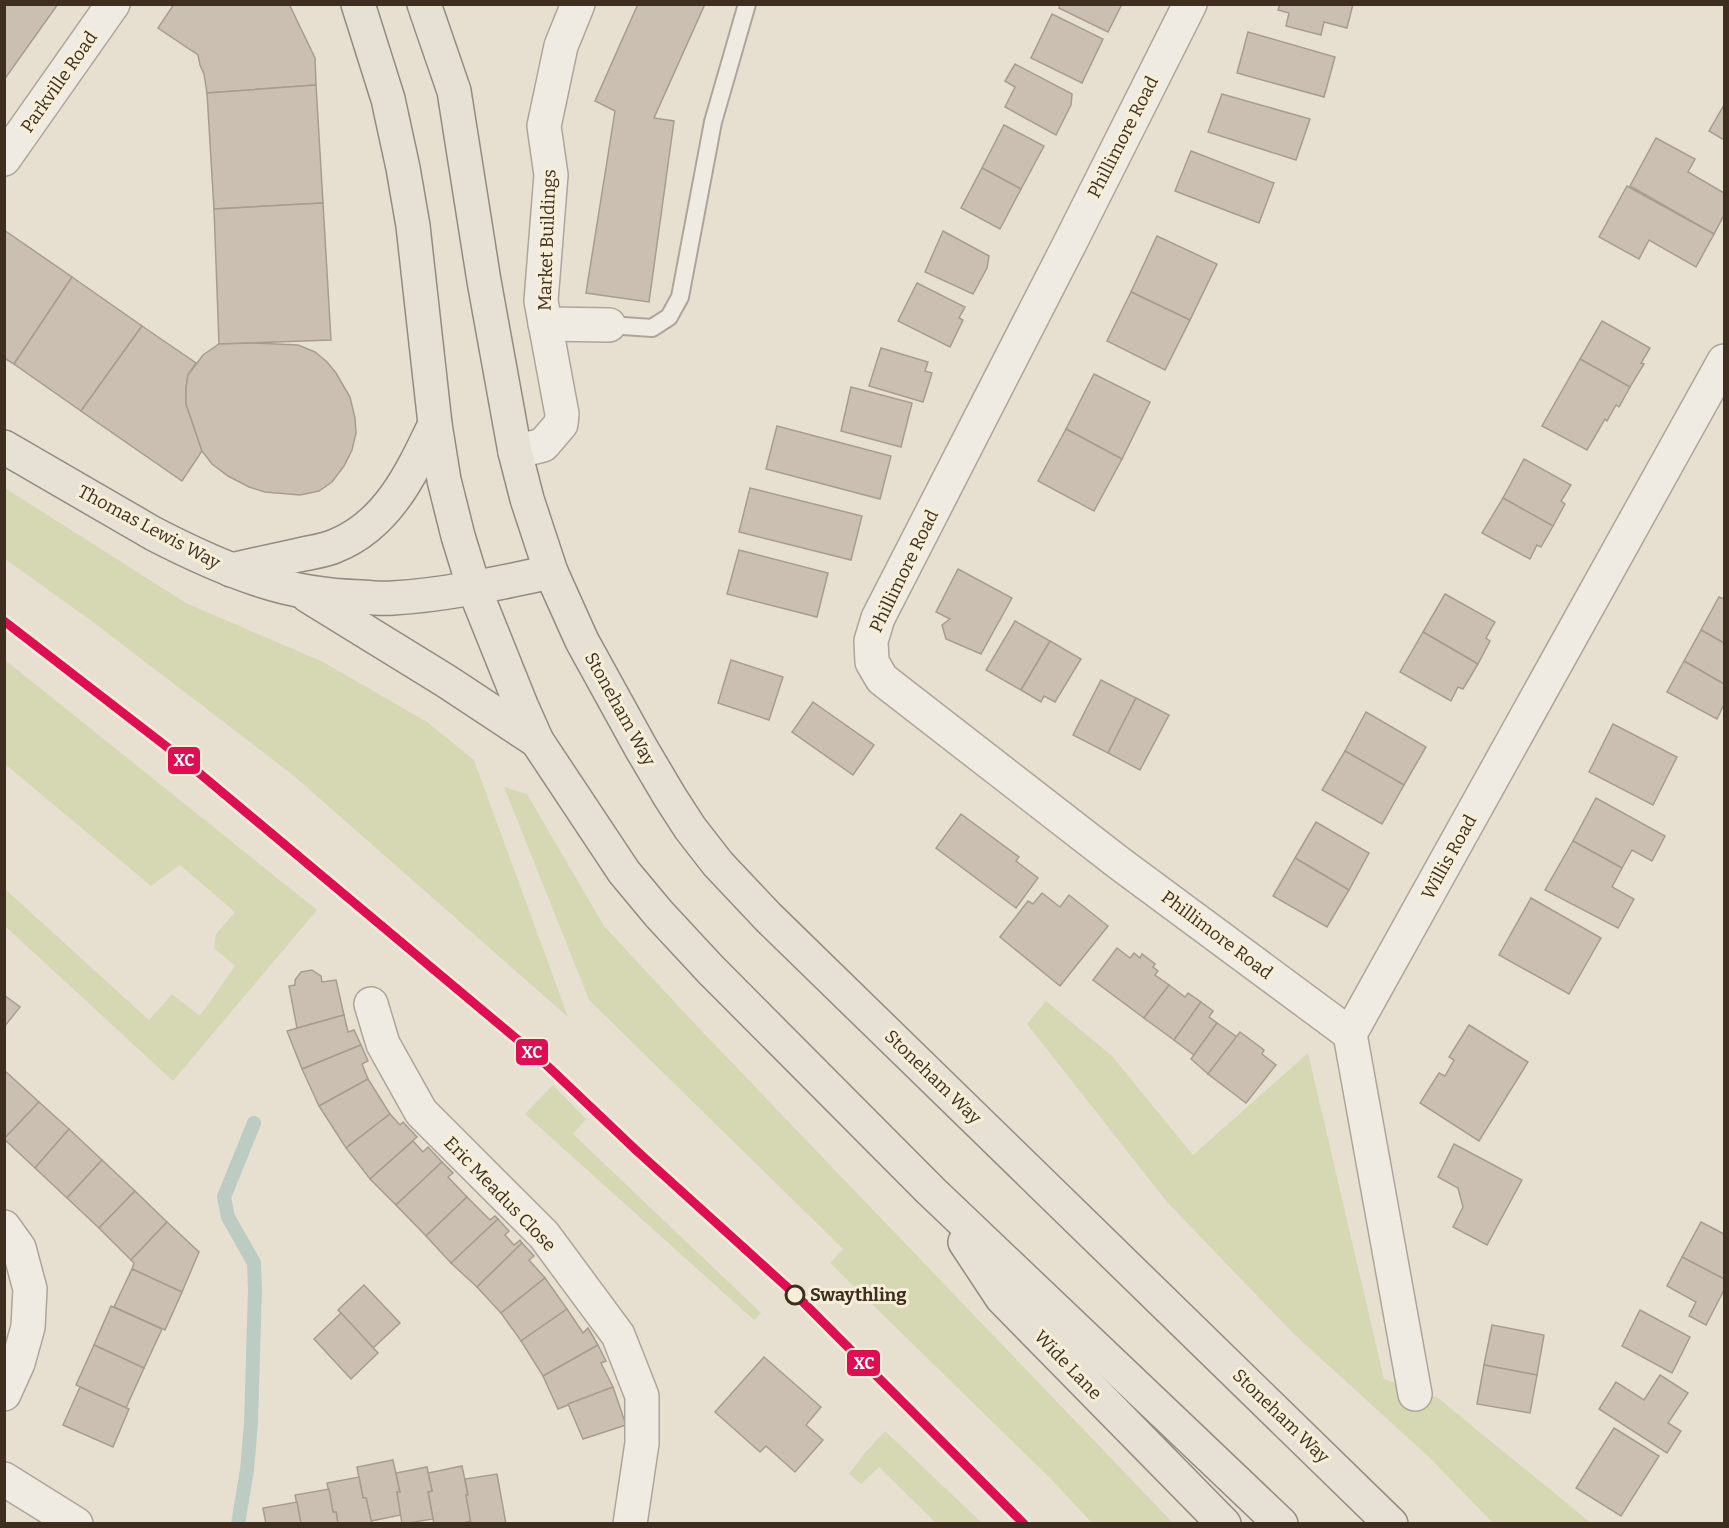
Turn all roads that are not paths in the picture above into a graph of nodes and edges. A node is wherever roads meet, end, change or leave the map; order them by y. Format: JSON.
{"nodes":[{"id":1,"x":113,"y":4,"type":"edge"},
{"id":2,"x":358,"y":4,"type":"edge"},
{"id":3,"x":424,"y":4,"type":"edge"},
{"id":4,"x":578,"y":4,"type":"edge"},
{"id":5,"x":747,"y":4,"type":"edge"},
{"id":6,"x":1190,"y":4,"type":"edge"},
{"id":7,"x":6,"y":153,"type":"edge"},
{"id":8,"x":545,"y":324,"type":"junction"},
{"id":9,"x":609,"y":325,"type":"joint"},
{"id":10,"x":1725,"y":361,"type":"edge"},
{"id":11,"x":435,"y":424,"type":"junction"},
{"id":12,"x":4,"y":447,"type":"edge"},
{"id":13,"x":515,"y":452,"type":"junction"},
{"id":14,"x":231,"y":570,"type":"junction"},
{"id":15,"x":551,"y":572,"type":"junction"},
{"id":16,"x":474,"y":588,"type":"junction"},
{"id":17,"x":298,"y":590,"type":"junction"},
{"id":18,"x":537,"y":741,"type":"junction"},
{"id":19,"x":371,"y":1004,"type":"dead end"},
{"id":20,"x":1350,"y":1034,"type":"junction"},
{"id":21,"x":931,"y":1191,"type":"junction"},
{"id":22,"x":4,"y":1227,"type":"edge"},
{"id":23,"x":4,"y":1394,"type":"edge"},
{"id":24,"x":1415,"y":1394,"type":"dead end"},
{"id":25,"x":4,"y":1479,"type":"edge"},
{"id":26,"x":76,"y":1524,"type":"edge"},
{"id":27,"x":630,"y":1524,"type":"edge"},
{"id":28,"x":1224,"y":1524,"type":"edge"},
{"id":29,"x":1281,"y":1524,"type":"edge"},
{"id":30,"x":1391,"y":1524,"type":"edge"}],
"edges":[{"from":1,"to":7,"type":"street","name":"Parkville Road"},
{"from":2,"to":11,"type":"main road"},
{"from":3,"to":13,"type":"main road","name":"Stoneham Way"},
{"from":4,"to":8,"type":"street","name":"Market Buildings"},
{"from":5,"to":9,"type":"lane"},
{"from":6,"to":20,"type":"street","name":"Phillimore Road"},
{"from":8,"to":9,"type":"street"},
{"from":8,"to":13,"type":"street","name":"Market Buildings"},
{"from":10,"to":20,"type":"street","name":"Willis Road"},
{"from":11,"to":14,"type":"main road"},
{"from":11,"to":16,"type":"main road"},
{"from":12,"to":14,"type":"main road","name":"Thomas Lewis Way"},
{"from":13,"to":15,"type":"main road","name":"Stoneham Way"},
{"from":14,"to":17,"type":"main road","name":"Thomas Lewis Way"},
{"from":15,"to":16,"type":"main road","name":"Thomas Lewis Way"},
{"from":15,"to":30,"type":"main road","name":"Stoneham Way"},
{"from":16,"to":17,"type":"main road","name":"Thomas Lewis Way"},
{"from":16,"to":18,"type":"main road"},
{"from":17,"to":18,"type":"main road"},
{"from":18,"to":21,"type":"main road"},
{"from":19,"to":27,"type":"street","name":"Eric Meadus Close"},
{"from":20,"to":24,"type":"street"},
{"from":21,"to":28,"type":"main road","name":"Wide Lane"},
{"from":21,"to":29,"type":"main road"},
{"from":22,"to":23,"type":"street"},
{"from":25,"to":26,"type":"street"}]}
